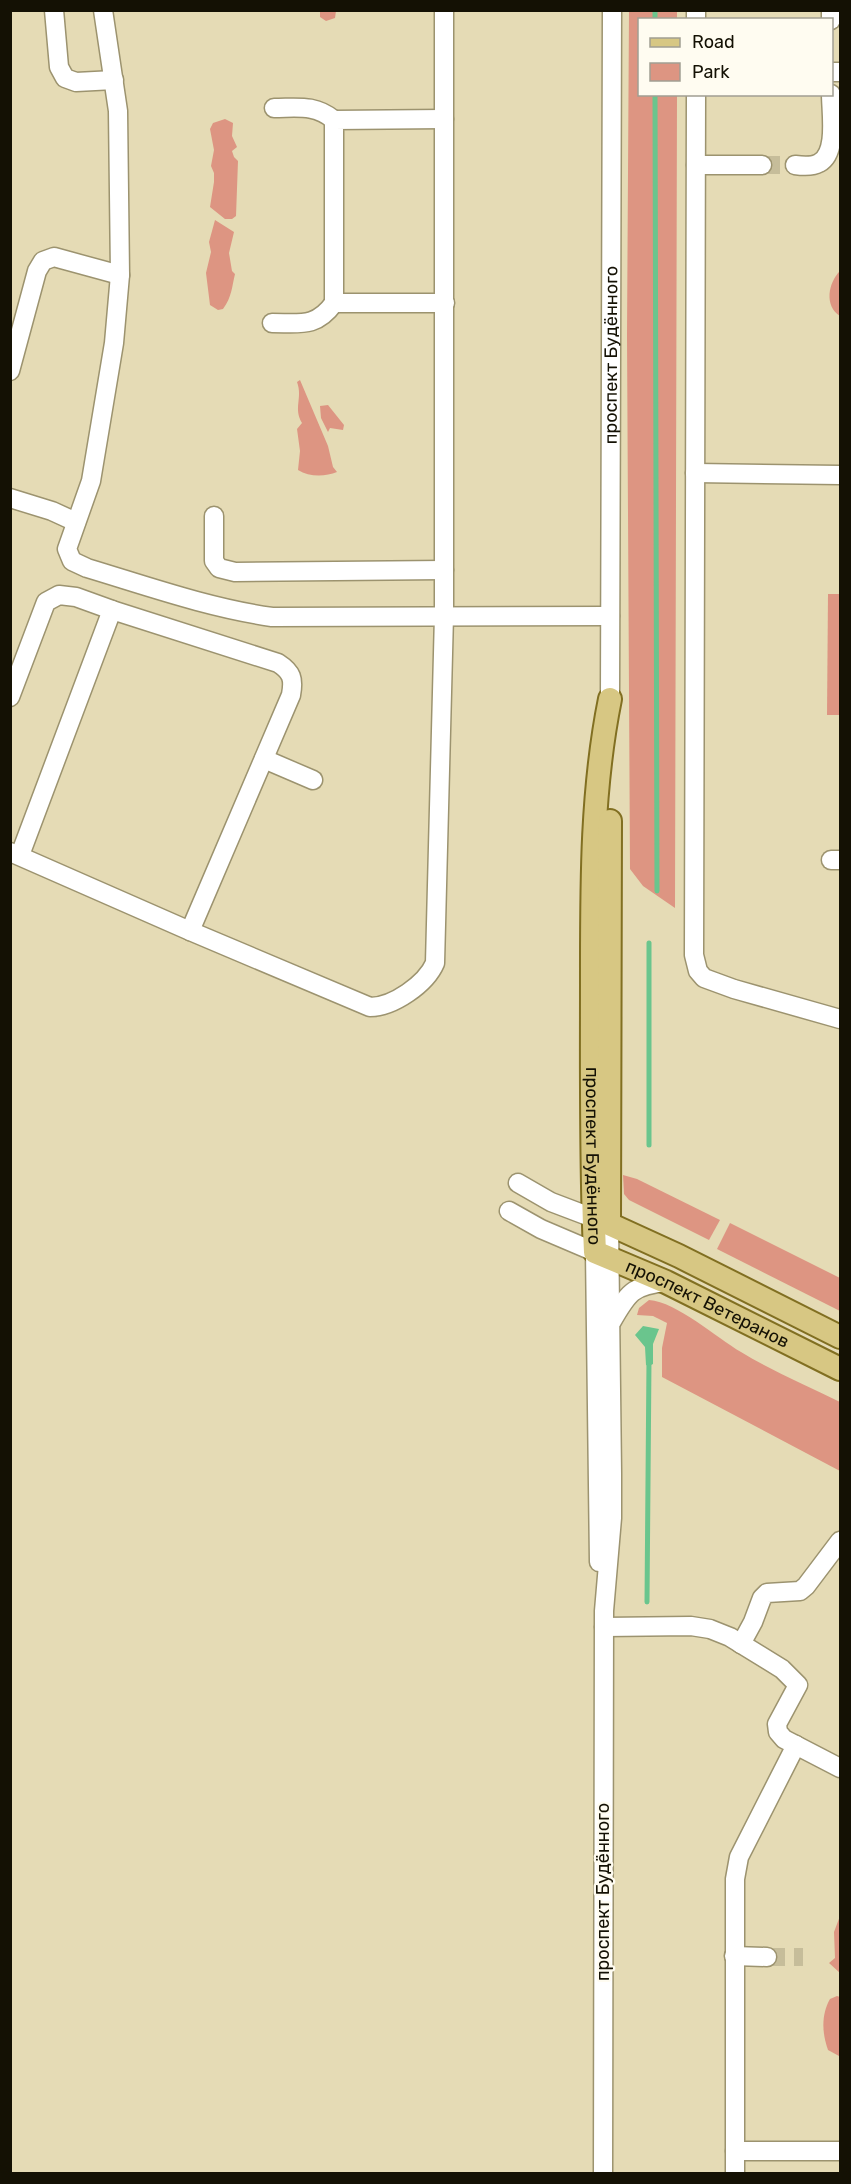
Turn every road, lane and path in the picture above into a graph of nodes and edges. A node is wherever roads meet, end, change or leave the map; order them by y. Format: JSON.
{"nodes":[{"id":1,"x":54,"y":10,"type":"edge"},
{"id":2,"x":103,"y":10,"type":"edge"},
{"id":3,"x":444,"y":10,"type":"edge"},
{"id":4,"x":612,"y":10,"type":"edge"},
{"id":5,"x":114,"y":80,"type":"junction"},
{"id":6,"x":696,"y":96,"type":"edge"},
{"id":7,"x":831,"y":96,"type":"edge"},
{"id":8,"x":274,"y":108,"type":"dead end"},
{"id":9,"x":444,"y":119,"type":"junction"},
{"id":10,"x":334,"y":120,"type":"junction"},
{"id":11,"x":696,"y":165,"type":"junction"},
{"id":12,"x":762,"y":165,"type":"tunnel mouth"},
{"id":13,"x":795,"y":165,"type":"tunnel mouth"},
{"id":14,"x":120,"y":274,"type":"junction"},
{"id":15,"x":334,"y":303,"type":"junction"},
{"id":16,"x":445,"y":303,"type":"junction"},
{"id":17,"x":272,"y":323,"type":"dead end"},
{"id":18,"x":10,"y":371,"type":"edge"},
{"id":19,"x":695,"y":473,"type":"junction"},
{"id":20,"x":840,"y":475,"type":"edge"},
{"id":21,"x":10,"y":498,"type":"edge"},
{"id":22,"x":214,"y":516,"type":"dead end"},
{"id":23,"x":76,"y":522,"type":"junction"},
{"id":24,"x":444,"y":570,"type":"junction"},
{"id":25,"x":112,"y":610,"type":"junction"},
{"id":26,"x":444,"y":615,"type":"junction"},
{"id":27,"x":610,"y":616,"type":"junction"},
{"id":28,"x":10,"y":697,"type":"edge"},
{"id":29,"x":610,"y":699,"type":"joint"},
{"id":30,"x":264,"y":759,"type":"junction"},
{"id":31,"x":313,"y":780,"type":"dead end"},
{"id":32,"x":15,"y":854,"type":"edge"},
{"id":33,"x":190,"y":931,"type":"junction"},
{"id":34,"x":840,"y":1019,"type":"edge"},
{"id":35,"x":518,"y":1183,"type":"dead end"},
{"id":36,"x":509,"y":1211,"type":"dead end"},
{"id":37,"x":602,"y":1222,"type":"junction"},
{"id":38,"x":602,"y":1255,"type":"junction"},
{"id":39,"x":666,"y":1282,"type":"junction"},
{"id":40,"x":611,"y":1323,"type":"junction"},
{"id":41,"x":840,"y":1337,"type":"edge"},
{"id":42,"x":840,"y":1369,"type":"edge"},
{"id":43,"x":840,"y":1541,"type":"edge"},
{"id":44,"x":604,"y":1619,"type":"junction"},
{"id":45,"x":741,"y":1644,"type":"junction"},
{"id":46,"x":796,"y":1745,"type":"junction"},
{"id":47,"x":840,"y":1768,"type":"edge"},
{"id":48,"x":734,"y":1956,"type":"junction"},
{"id":49,"x":767,"y":1957,"type":"tunnel mouth"},
{"id":50,"x":735,"y":2151,"type":"junction"},
{"id":51,"x":840,"y":2151,"type":"edge"},
{"id":52,"x":603,"y":2174,"type":"edge"},
{"id":53,"x":735,"y":2174,"type":"edge"}],
"edges":[{"from":1,"to":5,"type":"street"},
{"from":2,"to":5,"type":"street"},
{"from":3,"to":9,"type":"street"},
{"from":4,"to":27,"type":"street","name":"проспект Будённого"},
{"from":5,"to":14,"type":"street"},
{"from":6,"to":11,"type":"street"},
{"from":7,"to":13,"type":"street"},
{"from":8,"to":10,"type":"street"},
{"from":9,"to":10,"type":"street"},
{"from":9,"to":16,"type":"street"},
{"from":10,"to":15,"type":"street"},
{"from":11,"to":12,"type":"street"},
{"from":11,"to":19,"type":"street"},
{"from":14,"to":18,"type":"street"},
{"from":14,"to":23,"type":"street"},
{"from":15,"to":16,"type":"street"},
{"from":15,"to":17,"type":"street"},
{"from":16,"to":24,"type":"street"},
{"from":19,"to":20,"type":"street"},
{"from":19,"to":34,"type":"street"},
{"from":21,"to":23,"type":"street"},
{"from":22,"to":24,"type":"street"},
{"from":23,"to":26,"type":"street"},
{"from":24,"to":26,"type":"street"},
{"from":25,"to":28,"type":"street"},
{"from":25,"to":30,"type":"street"},
{"from":25,"to":32,"type":"street"},
{"from":26,"to":27,"type":"street"},
{"from":26,"to":33,"type":"street"},
{"from":27,"to":29,"type":"street","name":"проспект Будённого"},
{"from":29,"to":37,"type":"main road","name":"проспект Будённого"},
{"from":30,"to":31,"type":"street"},
{"from":30,"to":33,"type":"street"},
{"from":32,"to":33,"type":"street"},
{"from":35,"to":37,"type":"street","name":"проспект Ветеранов"},
{"from":36,"to":38,"type":"street","name":"проспект Ветеранов"},
{"from":37,"to":38,"type":"main road","name":"проспект Будённого"},
{"from":37,"to":41,"type":"main road","name":"проспект Ветеранов"},
{"from":38,"to":39,"type":"main road","name":"проспект Ветеранов"},
{"from":38,"to":40,"type":"street","name":"проспект Будённого"},
{"from":38,"to":44,"type":"street","name":"проспект Будённого"},
{"from":39,"to":40,"type":"street"},
{"from":39,"to":42,"type":"main road","name":"проспект Ветеранов"},
{"from":40,"to":44,"type":"street","name":"проспект Будённого"},
{"from":43,"to":45,"type":"street"},
{"from":44,"to":45,"type":"street"},
{"from":44,"to":52,"type":"street","name":"проспект Будённого"},
{"from":45,"to":46,"type":"street"},
{"from":46,"to":47,"type":"street"},
{"from":46,"to":48,"type":"street"},
{"from":48,"to":49,"type":"street"},
{"from":48,"to":50,"type":"street"},
{"from":50,"to":51,"type":"street"},
{"from":50,"to":53,"type":"street"}]}
